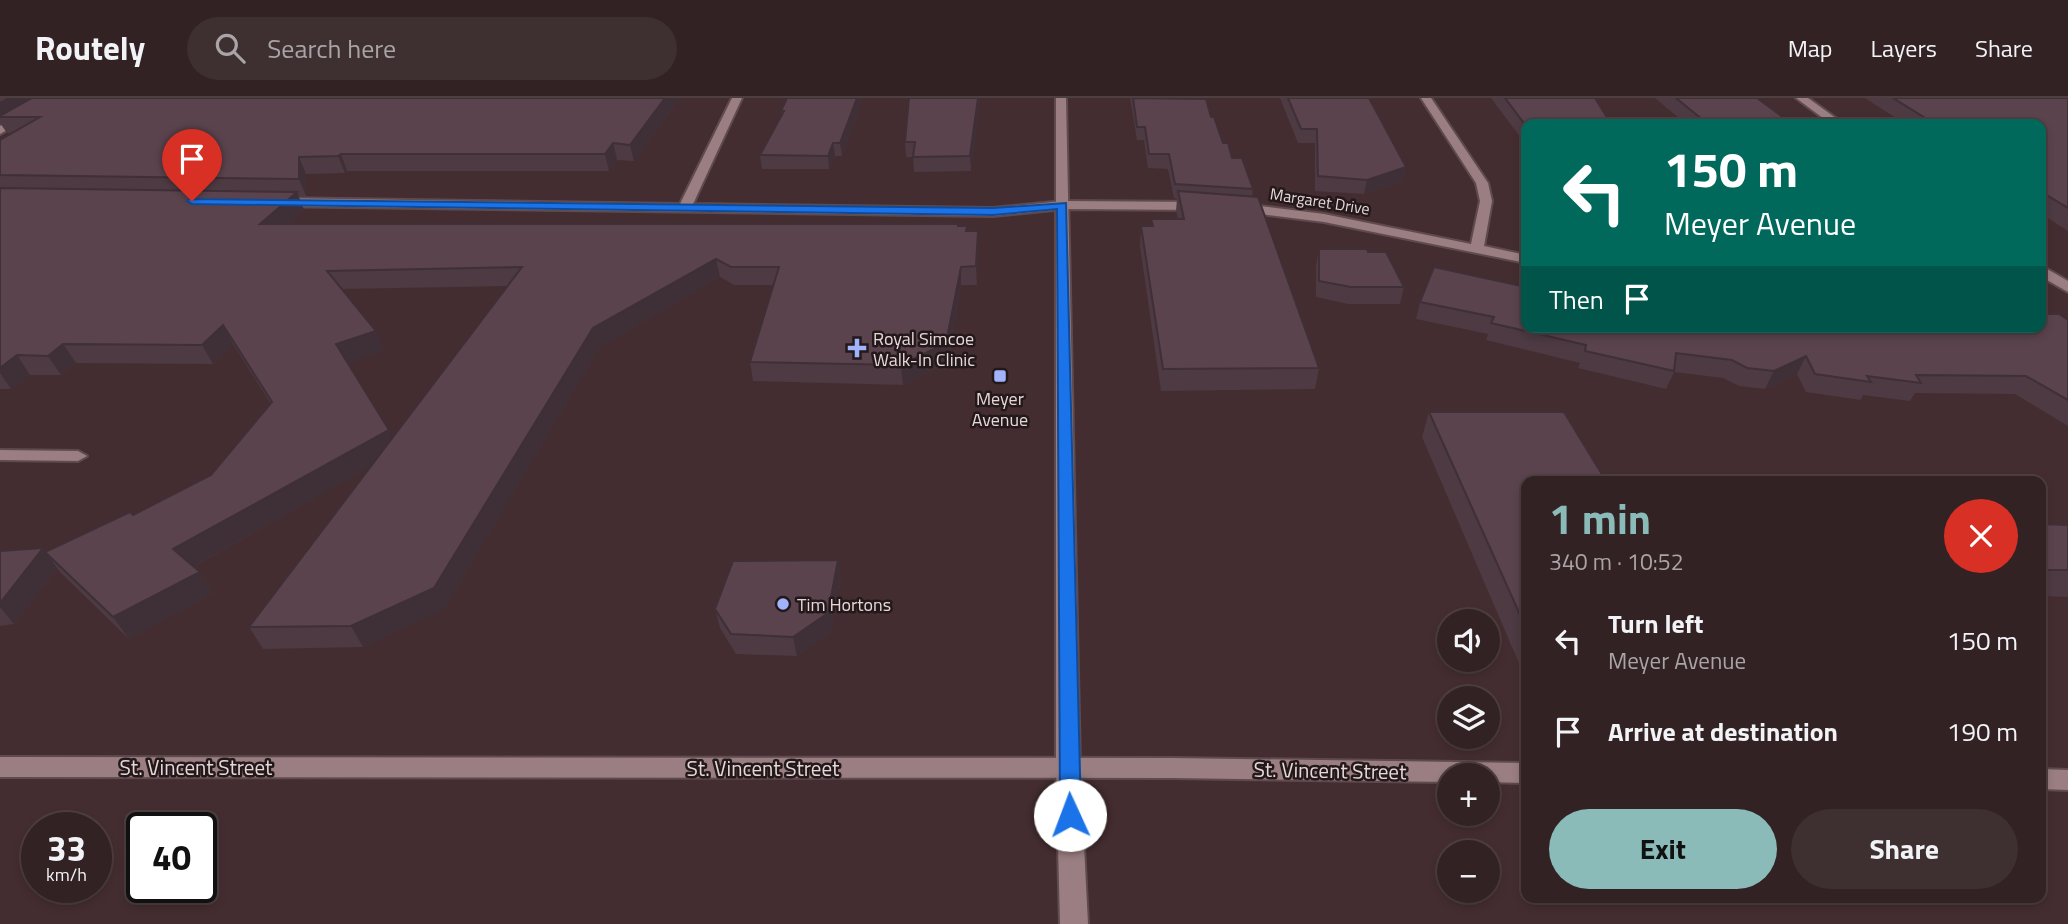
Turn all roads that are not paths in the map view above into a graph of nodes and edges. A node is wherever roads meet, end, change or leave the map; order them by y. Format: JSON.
{"nodes":[{"id":1,"x":58,"y":98,"type":"edge"},
{"id":2,"x":737,"y":98,"type":"edge"},
{"id":3,"x":1061,"y":98,"type":"edge"},
{"id":4,"x":1426,"y":98,"type":"edge"},
{"id":5,"x":1801,"y":98,"type":"edge"},
{"id":6,"x":1831,"y":119,"type":"edge"},
{"id":7,"x":0,"y":131,"type":"edge"},
{"id":8,"x":261,"y":202,"type":"edge"},
{"id":9,"x":1063,"y":205,"type":"junction"},
{"id":10,"x":685,"y":206,"type":"junction"},
{"id":11,"x":1477,"y":249,"type":"junction"},
{"id":12,"x":1521,"y":258,"type":"edge"},
{"id":13,"x":2046,"y":273,"type":"edge"},
{"id":14,"x":2046,"y":288,"type":"edge"},
{"id":15,"x":2068,"y":288,"type":"edge"},
{"id":16,"x":0,"y":455,"type":"edge"},
{"id":17,"x":78,"y":456,"type":"dead end"},
{"id":18,"x":0,"y":767,"type":"edge"},
{"id":19,"x":1069,"y":768,"type":"junction"},
{"id":20,"x":1521,"y":773,"type":"edge"},
{"id":21,"x":2046,"y":779,"type":"edge"},
{"id":22,"x":2068,"y":780,"type":"edge"},
{"id":23,"x":1074,"y":924,"type":"edge"}],
"edges":[{"from":1,"to":7,"type":"street"},
{"from":2,"to":10,"type":"street"},
{"from":3,"to":9,"type":"street"},
{"from":4,"to":11,"type":"street"},
{"from":5,"to":6,"type":"street"},
{"from":8,"to":10,"type":"street"},
{"from":9,"to":10,"type":"street"},
{"from":9,"to":11,"type":"street","name":"Margaret Drive"},
{"from":9,"to":19,"type":"street"},
{"from":11,"to":12,"type":"street","name":"Margaret Drive"},
{"from":13,"to":15,"type":"street"},
{"from":14,"to":15,"type":"street"},
{"from":16,"to":17,"type":"street"},
{"from":18,"to":19,"type":"street","name":"St. Vincent Street"},
{"from":19,"to":20,"type":"street","name":"St. Vincent Street"},
{"from":19,"to":23,"type":"street"},
{"from":21,"to":22,"type":"street"}]}
